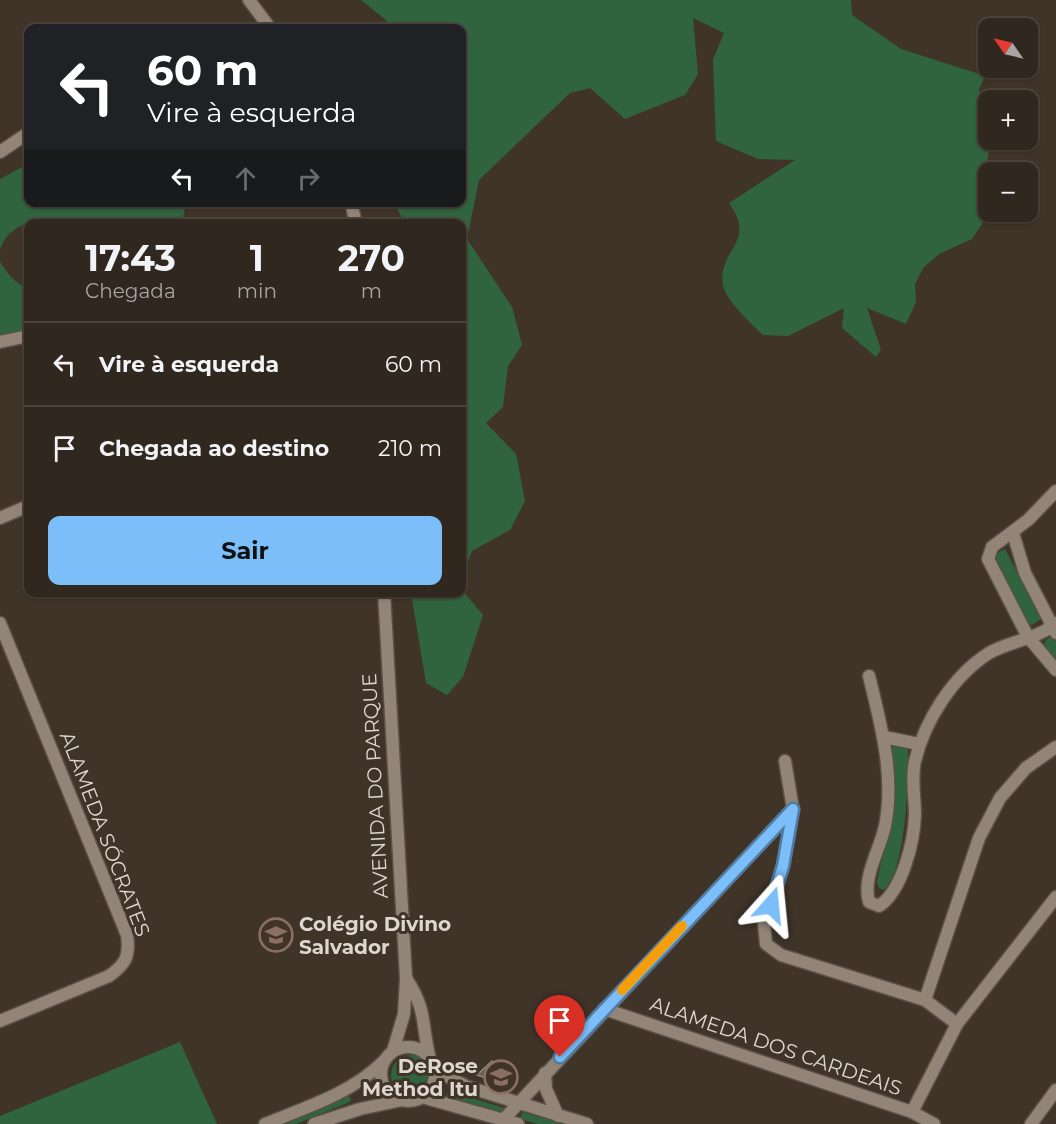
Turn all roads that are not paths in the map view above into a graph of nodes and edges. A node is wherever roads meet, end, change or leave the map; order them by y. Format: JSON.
{"nodes":[{"id":1,"x":249,"y":0,"type":"edge"},
{"id":2,"x":267,"y":24,"type":"edge"},
{"id":3,"x":24,"y":136,"type":"edge"},
{"id":4,"x":0,"y":152,"type":"edge"},
{"id":5,"x":24,"y":337,"type":"edge"},
{"id":6,"x":0,"y":342,"type":"edge"},
{"id":7,"x":1056,"y":491,"type":"edge"},
{"id":8,"x":24,"y":508,"type":"edge"},
{"id":9,"x":0,"y":518,"type":"edge"},
{"id":10,"x":1013,"y":533,"type":"junction"},
{"id":11,"x":384,"y":597,"type":"edge"},
{"id":12,"x":0,"y":623,"type":"edge"},
{"id":13,"x":1054,"y":628,"type":"edge"},
{"id":14,"x":1028,"y":637,"type":"junction"},
{"id":15,"x":1056,"y":670,"type":"edge"},
{"id":16,"x":868,"y":676,"type":"dead end"},
{"id":17,"x":884,"y":737,"type":"junction"},
{"id":18,"x":920,"y":744,"type":"junction"},
{"id":19,"x":1056,"y":747,"type":"edge"},
{"id":20,"x":785,"y":761,"type":"dead end"},
{"id":21,"x":793,"y":809,"type":"junction"},
{"id":22,"x":1056,"y":897,"type":"edge"},
{"id":23,"x":406,"y":978,"type":"junction"},
{"id":24,"x":925,"y":1000,"type":"junction"},
{"id":25,"x":604,"y":1009,"type":"junction"},
{"id":26,"x":0,"y":1021,"type":"edge"},
{"id":27,"x":957,"y":1024,"type":"junction"},
{"id":28,"x":393,"y":1051,"type":"junction"},
{"id":29,"x":429,"y":1055,"type":"junction"},
{"id":30,"x":384,"y":1061,"type":"junction"},
{"id":31,"x":435,"y":1070,"type":"junction"},
{"id":32,"x":545,"y":1073,"type":"junction"},
{"id":33,"x":1056,"y":1090,"type":"edge"},
{"id":34,"x":422,"y":1097,"type":"junction"},
{"id":35,"x":402,"y":1100,"type":"junction"},
{"id":36,"x":517,"y":1102,"type":"junction"},
{"id":37,"x":912,"y":1113,"type":"junction"},
{"id":38,"x":558,"y":1116,"type":"junction"},
{"id":39,"x":503,"y":1120,"type":"junction"},
{"id":40,"x":265,"y":1124,"type":"edge"},
{"id":41,"x":314,"y":1124,"type":"edge"},
{"id":42,"x":518,"y":1124,"type":"edge"},
{"id":43,"x":586,"y":1124,"type":"edge"},
{"id":44,"x":934,"y":1124,"type":"edge"},
{"id":45,"x":1031,"y":1124,"type":"edge"}],
"edges":[{"from":1,"to":2,"type":"street"},
{"from":3,"to":4,"type":"street"},
{"from":5,"to":6,"type":"street"},
{"from":7,"to":10,"type":"street"},
{"from":8,"to":9,"type":"street"},
{"from":10,"to":13,"type":"street"},
{"from":10,"to":14,"type":"street"},
{"from":11,"to":23,"type":"street","name":"AVENIDA DO PARQUE"},
{"from":12,"to":26,"type":"street","name":"ALAMEDA SÓCRATES"},
{"from":13,"to":14,"type":"street"},
{"from":14,"to":15,"type":"street"},
{"from":14,"to":18,"type":"street"},
{"from":16,"to":17,"type":"street"},
{"from":17,"to":18,"type":"street"},
{"from":17,"to":18,"type":"street"},
{"from":19,"to":24,"type":"street"},
{"from":20,"to":21,"type":"street"},
{"from":21,"to":24,"type":"street"},
{"from":21,"to":25,"type":"street"},
{"from":22,"to":27,"type":"street"},
{"from":23,"to":28,"type":"street","name":"AVENIDA DO PARQUE"},
{"from":23,"to":29,"type":"street","name":"AVENIDA DO PARQUE"},
{"from":24,"to":27,"type":"street"},
{"from":25,"to":32,"type":"street"},
{"from":25,"to":37,"type":"street","name":"ALAMEDA DOS CARDEAIS"},
{"from":27,"to":37,"type":"street"},
{"from":28,"to":29,"type":"street"},
{"from":28,"to":30,"type":"street"},
{"from":29,"to":31,"type":"street"},
{"from":30,"to":35,"type":"street"},
{"from":30,"to":40,"type":"street"},
{"from":31,"to":34,"type":"street"},
{"from":31,"to":36,"type":"street"},
{"from":32,"to":36,"type":"street"},
{"from":32,"to":38,"type":"street"},
{"from":33,"to":45,"type":"street"},
{"from":34,"to":35,"type":"street"},
{"from":34,"to":39,"type":"street"},
{"from":35,"to":41,"type":"street"},
{"from":36,"to":38,"type":"street"},
{"from":36,"to":39,"type":"street"},
{"from":37,"to":44,"type":"street","name":"ALAMEDA DOS CARDEAIS"},
{"from":38,"to":43,"type":"street"},
{"from":39,"to":42,"type":"street"}]}
